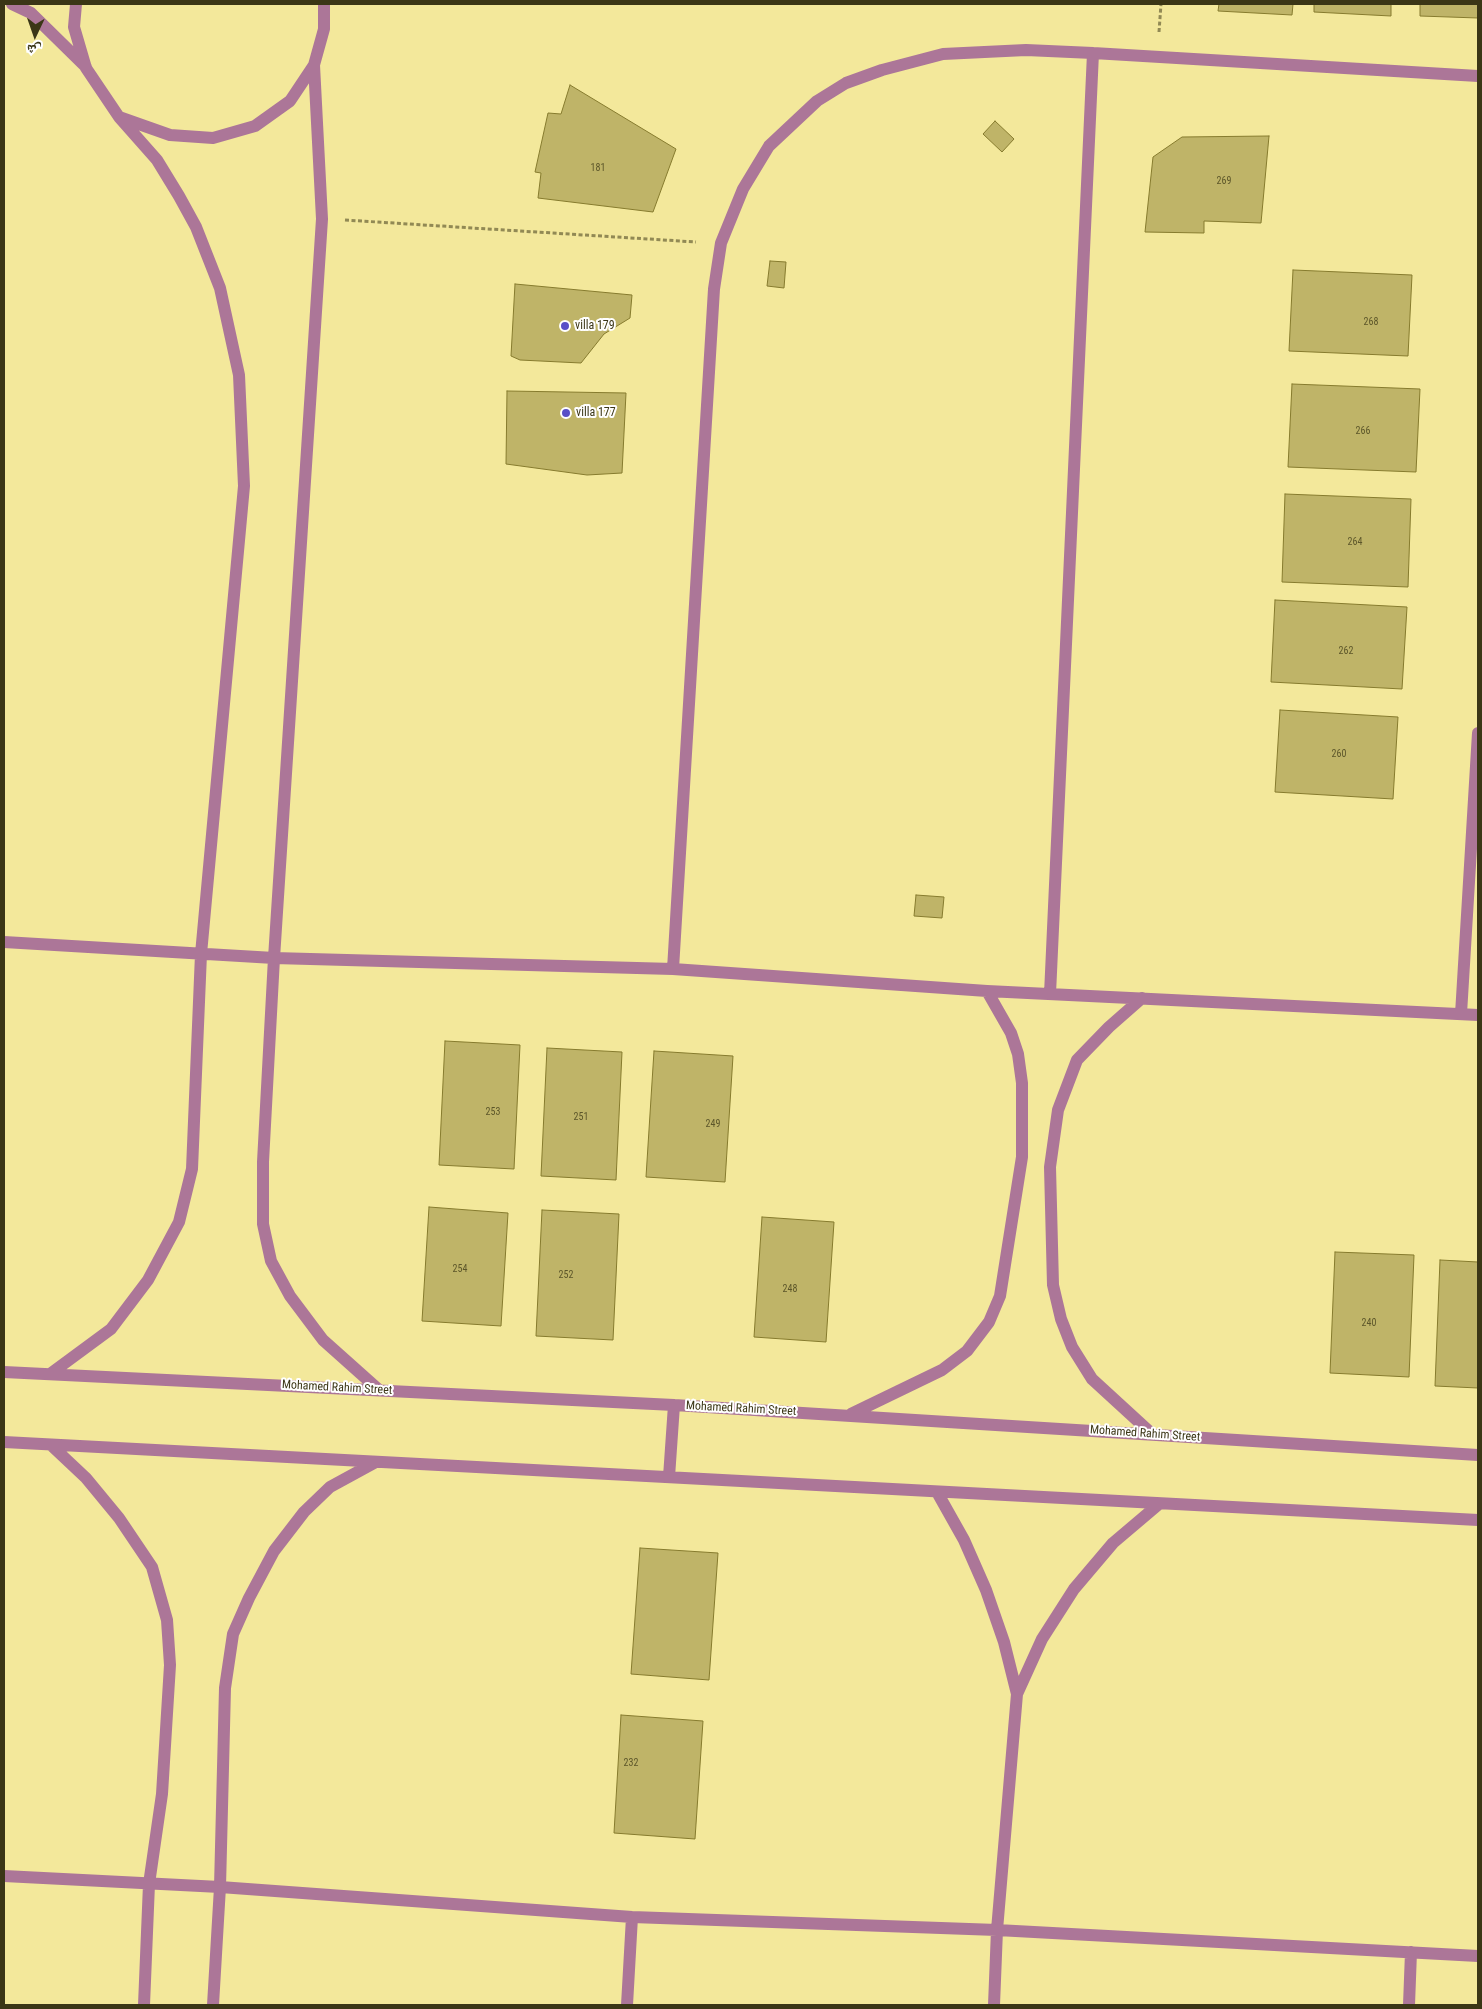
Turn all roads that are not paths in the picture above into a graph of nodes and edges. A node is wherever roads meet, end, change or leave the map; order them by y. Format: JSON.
{"nodes":[{"id":1,"x":12,"y":4,"type":"edge"},
{"id":2,"x":76,"y":4,"type":"edge"},
{"id":3,"x":324,"y":4,"type":"edge"},
{"id":4,"x":1093,"y":53,"type":"junction"},
{"id":5,"x":314,"y":65,"type":"junction"},
{"id":6,"x":86,"y":68,"type":"junction"},
{"id":7,"x":1478,"y":76,"type":"edge"},
{"id":8,"x":119,"y":117,"type":"junction"},
{"id":9,"x":1478,"y":733,"type":"edge"},
{"id":10,"x":4,"y":942,"type":"edge"},
{"id":11,"x":201,"y":954,"type":"junction"},
{"id":12,"x":274,"y":958,"type":"junction"},
{"id":13,"x":673,"y":969,"type":"junction"},
{"id":14,"x":986,"y":991,"type":"junction"},
{"id":15,"x":1050,"y":994,"type":"junction"},
{"id":16,"x":1142,"y":998,"type":"junction"},
{"id":17,"x":1461,"y":1014,"type":"junction"},
{"id":18,"x":1478,"y":1015,"type":"edge"},
{"id":19,"x":4,"y":1372,"type":"edge"},
{"id":20,"x":50,"y":1374,"type":"junction"},
{"id":21,"x":379,"y":1390,"type":"junction"},
{"id":22,"x":674,"y":1404,"type":"junction"},
{"id":23,"x":849,"y":1415,"type":"junction"},
{"id":24,"x":1152,"y":1434,"type":"junction"},
{"id":25,"x":4,"y":1442,"type":"edge"},
{"id":26,"x":52,"y":1446,"type":"junction"},
{"id":27,"x":1478,"y":1455,"type":"edge"},
{"id":28,"x":375,"y":1463,"type":"junction"},
{"id":29,"x":669,"y":1477,"type":"junction"},
{"id":30,"x":936,"y":1492,"type":"junction"},
{"id":31,"x":1159,"y":1504,"type":"junction"},
{"id":32,"x":1478,"y":1520,"type":"edge"},
{"id":33,"x":1017,"y":1694,"type":"junction"},
{"id":34,"x":4,"y":1876,"type":"edge"},
{"id":35,"x":148,"y":1884,"type":"junction"},
{"id":36,"x":220,"y":1887,"type":"junction"},
{"id":37,"x":632,"y":1917,"type":"junction"},
{"id":38,"x":997,"y":1930,"type":"junction"},
{"id":39,"x":1411,"y":1952,"type":"junction"},
{"id":40,"x":1478,"y":1956,"type":"edge"},
{"id":41,"x":144,"y":2005,"type":"edge"},
{"id":42,"x":213,"y":2005,"type":"edge"},
{"id":43,"x":627,"y":2005,"type":"edge"},
{"id":44,"x":994,"y":2005,"type":"edge"},
{"id":45,"x":1409,"y":2005,"type":"edge"}],
"edges":[{"from":1,"to":6,"type":"street"},
{"from":2,"to":6,"type":"street"},
{"from":3,"to":5,"type":"street"},
{"from":4,"to":7,"type":"street"},
{"from":4,"to":13,"type":"street"},
{"from":4,"to":15,"type":"street"},
{"from":5,"to":8,"type":"street"},
{"from":5,"to":12,"type":"street"},
{"from":6,"to":8,"type":"street"},
{"from":8,"to":11,"type":"street"},
{"from":9,"to":17,"type":"street"},
{"from":10,"to":11,"type":"street"},
{"from":11,"to":12,"type":"street"},
{"from":11,"to":20,"type":"street"},
{"from":12,"to":13,"type":"street"},
{"from":12,"to":21,"type":"street"},
{"from":13,"to":14,"type":"street"},
{"from":14,"to":15,"type":"street"},
{"from":14,"to":23,"type":"street"},
{"from":15,"to":16,"type":"street"},
{"from":16,"to":17,"type":"street"},
{"from":16,"to":24,"type":"street"},
{"from":17,"to":18,"type":"street"},
{"from":19,"to":20,"type":"street","name":"Mohamed Rahim Street"},
{"from":20,"to":21,"type":"street","name":"Mohamed Rahim Street"},
{"from":21,"to":22,"type":"street","name":"Mohamed Rahim Street"},
{"from":22,"to":23,"type":"street","name":"Mohamed Rahim Street"},
{"from":22,"to":29,"type":"street"},
{"from":23,"to":24,"type":"street","name":"Mohamed Rahim Street"},
{"from":24,"to":27,"type":"street","name":"Mohamed Rahim Street"},
{"from":25,"to":26,"type":"street"},
{"from":26,"to":28,"type":"street"},
{"from":26,"to":35,"type":"street"},
{"from":28,"to":29,"type":"street"},
{"from":28,"to":36,"type":"street"},
{"from":29,"to":30,"type":"street"},
{"from":30,"to":31,"type":"street"},
{"from":30,"to":33,"type":"street"},
{"from":31,"to":32,"type":"street"},
{"from":31,"to":33,"type":"street"},
{"from":33,"to":38,"type":"street"},
{"from":34,"to":35,"type":"street"},
{"from":35,"to":36,"type":"street"},
{"from":35,"to":41,"type":"street"},
{"from":36,"to":37,"type":"street"},
{"from":36,"to":42,"type":"street"},
{"from":37,"to":38,"type":"street"},
{"from":37,"to":43,"type":"street"},
{"from":38,"to":39,"type":"street"},
{"from":38,"to":44,"type":"street"},
{"from":39,"to":40,"type":"street"},
{"from":39,"to":45,"type":"street"}]}
